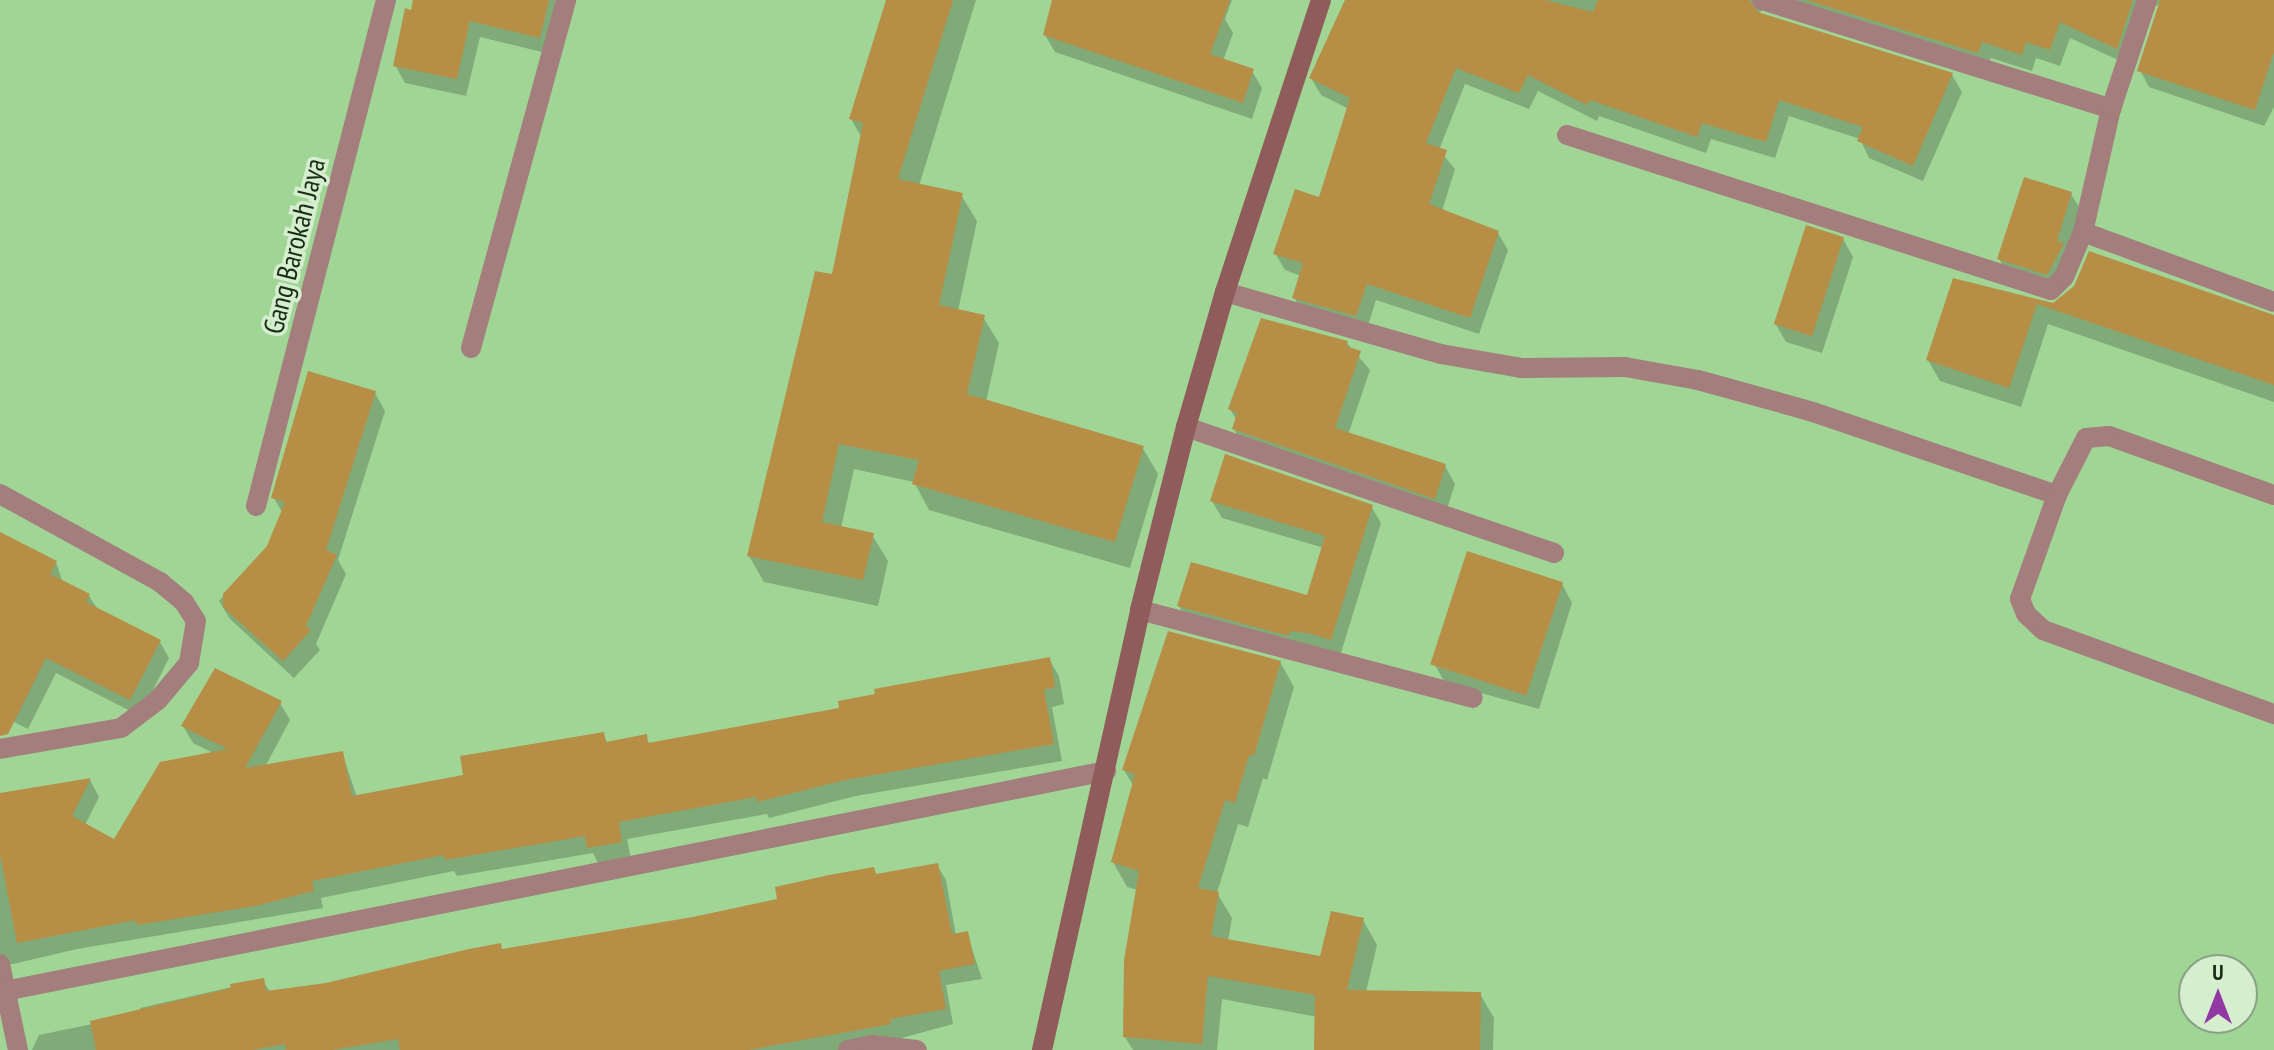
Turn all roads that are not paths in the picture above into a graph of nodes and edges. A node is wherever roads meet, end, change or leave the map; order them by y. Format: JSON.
{"nodes":[{"id":1,"x":386,"y":0,"type":"edge"},
{"id":2,"x":566,"y":0,"type":"edge"},
{"id":3,"x":1321,"y":0,"type":"edge"},
{"id":4,"x":1762,"y":0,"type":"edge"},
{"id":5,"x":2147,"y":0,"type":"edge"},
{"id":6,"x":2111,"y":109,"type":"junction"},
{"id":7,"x":1567,"y":135,"type":"dead end"},
{"id":8,"x":2083,"y":232,"type":"junction"},
{"id":9,"x":1225,"y":292,"type":"junction"},
{"id":10,"x":2274,"y":302,"type":"edge"},
{"id":11,"x":471,"y":348,"type":"dead end"},
{"id":12,"x":1186,"y":427,"type":"junction"},
{"id":13,"x":0,"y":494,"type":"edge"},
{"id":14,"x":2057,"y":495,"type":"junction"},
{"id":15,"x":2274,"y":495,"type":"edge"},
{"id":16,"x":256,"y":506,"type":"dead end"},
{"id":17,"x":1554,"y":553,"type":"dead end"},
{"id":18,"x":1140,"y":610,"type":"junction"},
{"id":19,"x":1473,"y":698,"type":"dead end"},
{"id":20,"x":2274,"y":714,"type":"edge"},
{"id":21,"x":0,"y":749,"type":"edge"},
{"id":22,"x":1106,"y":771,"type":"junction"},
{"id":23,"x":0,"y":964,"type":"edge"},
{"id":24,"x":3,"y":991,"type":"edge"},
{"id":25,"x":18,"y":1050,"type":"edge"},
{"id":26,"x":848,"y":1050,"type":"edge"},
{"id":27,"x":917,"y":1050,"type":"edge"},
{"id":28,"x":1042,"y":1050,"type":"edge"}],
"edges":[{"from":1,"to":16,"type":"street","name":"Gang Barokah Jaya"},
{"from":2,"to":11,"type":"street"},
{"from":3,"to":9,"type":"street"},
{"from":4,"to":6,"type":"street"},
{"from":5,"to":6,"type":"street"},
{"from":6,"to":8,"type":"street"},
{"from":7,"to":8,"type":"street"},
{"from":8,"to":10,"type":"street"},
{"from":9,"to":12,"type":"street"},
{"from":9,"to":14,"type":"street"},
{"from":12,"to":17,"type":"street"},
{"from":12,"to":18,"type":"street"},
{"from":13,"to":21,"type":"street"},
{"from":14,"to":15,"type":"street"},
{"from":14,"to":20,"type":"street"},
{"from":18,"to":19,"type":"street"},
{"from":18,"to":22,"type":"street"},
{"from":22,"to":24,"type":"street"},
{"from":22,"to":28,"type":"street"},
{"from":23,"to":24,"type":"street"},
{"from":24,"to":25,"type":"street"},
{"from":26,"to":27,"type":"street"}]}
